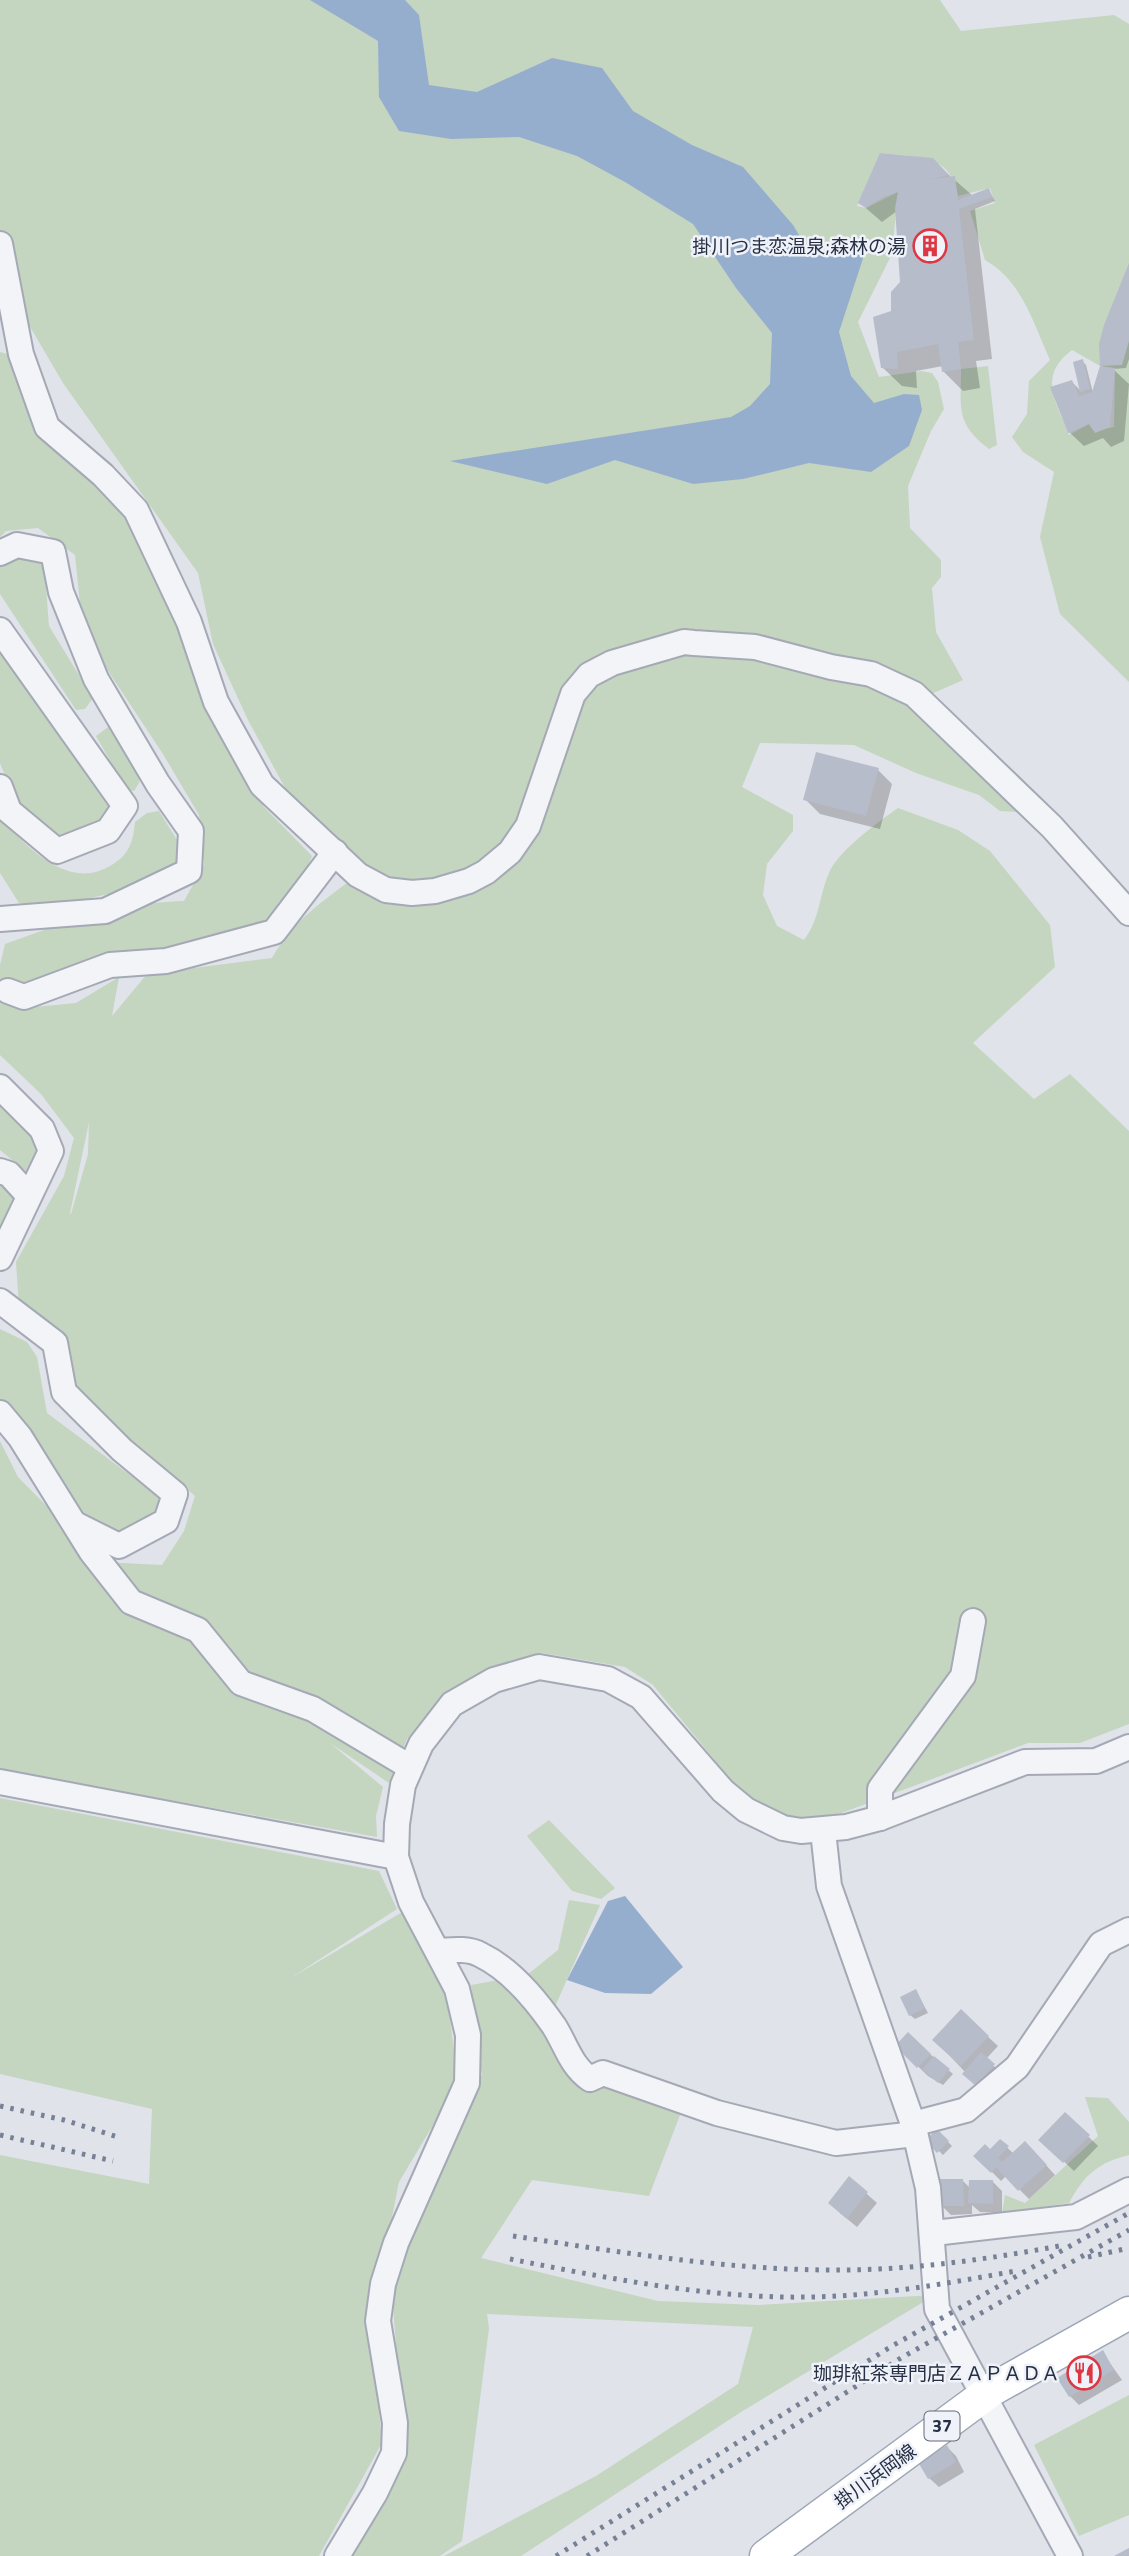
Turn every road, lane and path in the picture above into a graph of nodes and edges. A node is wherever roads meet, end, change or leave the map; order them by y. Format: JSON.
{"nodes":[{"id":1,"x":0,"y":244,"type":"edge"},
{"id":2,"x":0,"y":553,"type":"edge"},
{"id":3,"x":0,"y":630,"type":"edge"},
{"id":4,"x":0,"y":787,"type":"edge"},
{"id":5,"x":335,"y":852,"type":"junction"},
{"id":6,"x":1129,"y":913,"type":"edge"},
{"id":7,"x":0,"y":919,"type":"edge"},
{"id":8,"x":8,"y":991,"type":"dead end"},
{"id":9,"x":0,"y":1087,"type":"edge"},
{"id":10,"x":0,"y":1171,"type":"edge"},
{"id":11,"x":29,"y":1196,"type":"junction"},
{"id":12,"x":0,"y":1258,"type":"edge"},
{"id":13,"x":0,"y":1301,"type":"edge"},
{"id":14,"x":0,"y":1413,"type":"edge"},
{"id":15,"x":76,"y":1525,"type":"junction"},
{"id":16,"x":973,"y":1622,"type":"dead end"},
{"id":17,"x":1129,"y":1747,"type":"edge"},
{"id":18,"x":410,"y":1767,"type":"junction"},
{"id":19,"x":0,"y":1782,"type":"edge"},
{"id":20,"x":880,"y":1818,"type":"junction"},
{"id":21,"x":823,"y":1831,"type":"junction"},
{"id":22,"x":397,"y":1857,"type":"junction"},
{"id":23,"x":1129,"y":1930,"type":"edge"},
{"id":24,"x":439,"y":1951,"type":"junction"},
{"id":25,"x":914,"y":2129,"type":"junction"},
{"id":26,"x":1129,"y":2190,"type":"edge"},
{"id":27,"x":934,"y":2233,"type":"junction"},
{"id":28,"x":1129,"y":2313,"type":"edge"},
{"id":29,"x":985,"y":2395,"type":"junction"},
{"id":30,"x":337,"y":2556,"type":"edge"},
{"id":31,"x":766,"y":2556,"type":"edge"},
{"id":32,"x":1070,"y":2556,"type":"edge"}],
"edges":[{"from":1,"to":5,"type":"street"},
{"from":2,"to":7,"type":"street"},
{"from":3,"to":4,"type":"street"},
{"from":5,"to":6,"type":"street"},
{"from":5,"to":8,"type":"street"},
{"from":9,"to":11,"type":"street"},
{"from":10,"to":11,"type":"street"},
{"from":11,"to":12,"type":"street"},
{"from":13,"to":15,"type":"street"},
{"from":14,"to":15,"type":"street"},
{"from":15,"to":18,"type":"street"},
{"from":16,"to":20,"type":"street"},
{"from":17,"to":20,"type":"street"},
{"from":18,"to":21,"type":"street"},
{"from":18,"to":22,"type":"street"},
{"from":19,"to":22,"type":"street"},
{"from":20,"to":21,"type":"street"},
{"from":21,"to":25,"type":"street"},
{"from":22,"to":24,"type":"street"},
{"from":23,"to":25,"type":"street"},
{"from":24,"to":25,"type":"street"},
{"from":24,"to":30,"type":"street"},
{"from":25,"to":27,"type":"street"},
{"from":26,"to":27,"type":"street"},
{"from":27,"to":29,"type":"street"},
{"from":28,"to":29,"type":"main road","name":"掛川浜岡線","number":"37"},
{"from":29,"to":31,"type":"main road","name":"掛川浜岡線","number":"37"},
{"from":29,"to":32,"type":"street"}]}
